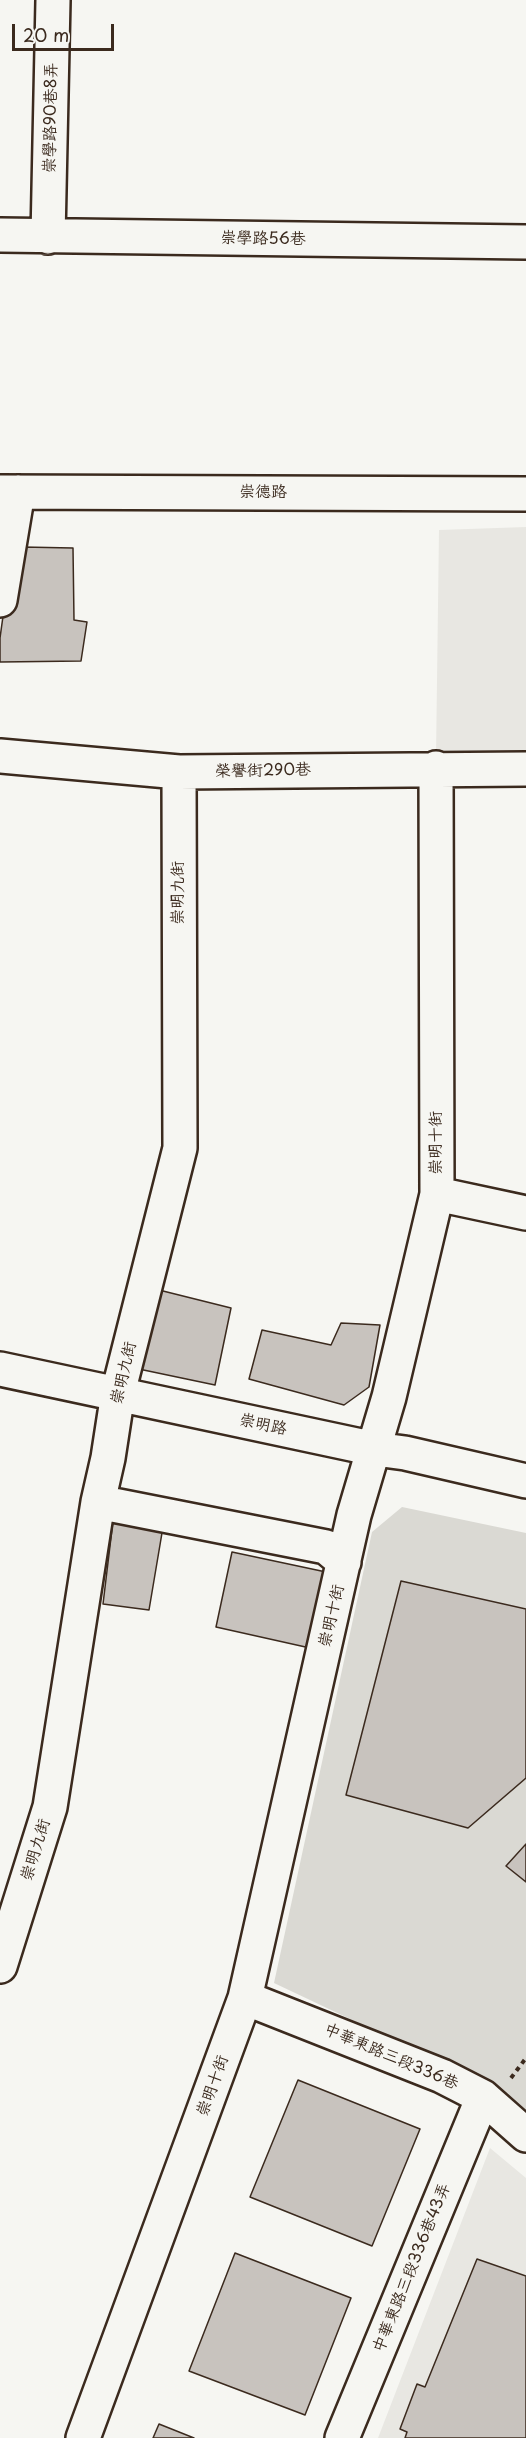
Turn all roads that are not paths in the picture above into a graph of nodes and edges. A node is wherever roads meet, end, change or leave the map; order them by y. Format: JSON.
{"nodes":[{"id":1,"x":53,"y":0,"type":"edge"},
{"id":2,"x":0,"y":235,"type":"edge"},
{"id":3,"x":48,"y":237,"type":"junction"},
{"id":4,"x":526,"y":242,"type":"edge"},
{"id":5,"x":9,"y":492,"type":"edge"},
{"id":6,"x":526,"y":494,"type":"edge"},
{"id":7,"x":0,"y":600,"type":"edge"},
{"id":8,"x":0,"y":756,"type":"edge"},
{"id":9,"x":436,"y":768,"type":"junction"},
{"id":10,"x":526,"y":769,"type":"edge"},
{"id":11,"x":179,"y":772,"type":"junction"},
{"id":12,"x":437,"y":1194,"type":"junction"},
{"id":13,"x":526,"y":1213,"type":"edge"},
{"id":14,"x":0,"y":1369,"type":"edge"},
{"id":15,"x":118,"y":1393,"type":"junction"},
{"id":16,"x":375,"y":1449,"type":"junction"},
{"id":17,"x":526,"y":1481,"type":"edge"},
{"id":18,"x":98,"y":1502,"type":"junction"},
{"id":19,"x":344,"y":1562,"type":"junction"},
{"id":20,"x":0,"y":1966,"type":"edge"},
{"id":21,"x":245,"y":1998,"type":"junction"},
{"id":22,"x":494,"y":2091,"type":"junction"},
{"id":23,"x":526,"y":2135,"type":"edge"},
{"id":24,"x":83,"y":2438,"type":"edge"},
{"id":25,"x":342,"y":2438,"type":"edge"}],
"edges":[{"from":1,"to":3,"type":"street","name":"崇學路90巷8弄"},
{"from":2,"to":3,"type":"street","name":"崇學路56巷"},
{"from":3,"to":4,"type":"street","name":"崇學路56巷"},
{"from":5,"to":6,"type":"street","name":"崇德路"},
{"from":5,"to":7,"type":"street"},
{"from":8,"to":11,"type":"street","name":"榮譽街290巷"},
{"from":9,"to":10,"type":"street","name":"榮譽街290巷"},
{"from":9,"to":11,"type":"street","name":"榮譽街290巷"},
{"from":9,"to":12,"type":"street","name":"崇明十街"},
{"from":11,"to":15,"type":"street","name":"崇明九街"},
{"from":12,"to":13,"type":"street"},
{"from":12,"to":16,"type":"street","name":"崇明十街"},
{"from":14,"to":15,"type":"street","name":"崇明路"},
{"from":15,"to":16,"type":"street","name":"崇明路"},
{"from":15,"to":18,"type":"street","name":"崇明九街"},
{"from":16,"to":17,"type":"street","name":"崇明路"},
{"from":16,"to":19,"type":"street","name":"崇明十街"},
{"from":18,"to":19,"type":"street"},
{"from":18,"to":20,"type":"street","name":"崇明九街"},
{"from":19,"to":21,"type":"street","name":"崇明十街"},
{"from":21,"to":22,"type":"street","name":"中華東路三段336巷"},
{"from":21,"to":24,"type":"street","name":"崇明十街"},
{"from":22,"to":23,"type":"street","name":"中華東路三段336巷"},
{"from":22,"to":25,"type":"street","name":"中華東路三段336巷43弄"}]}
